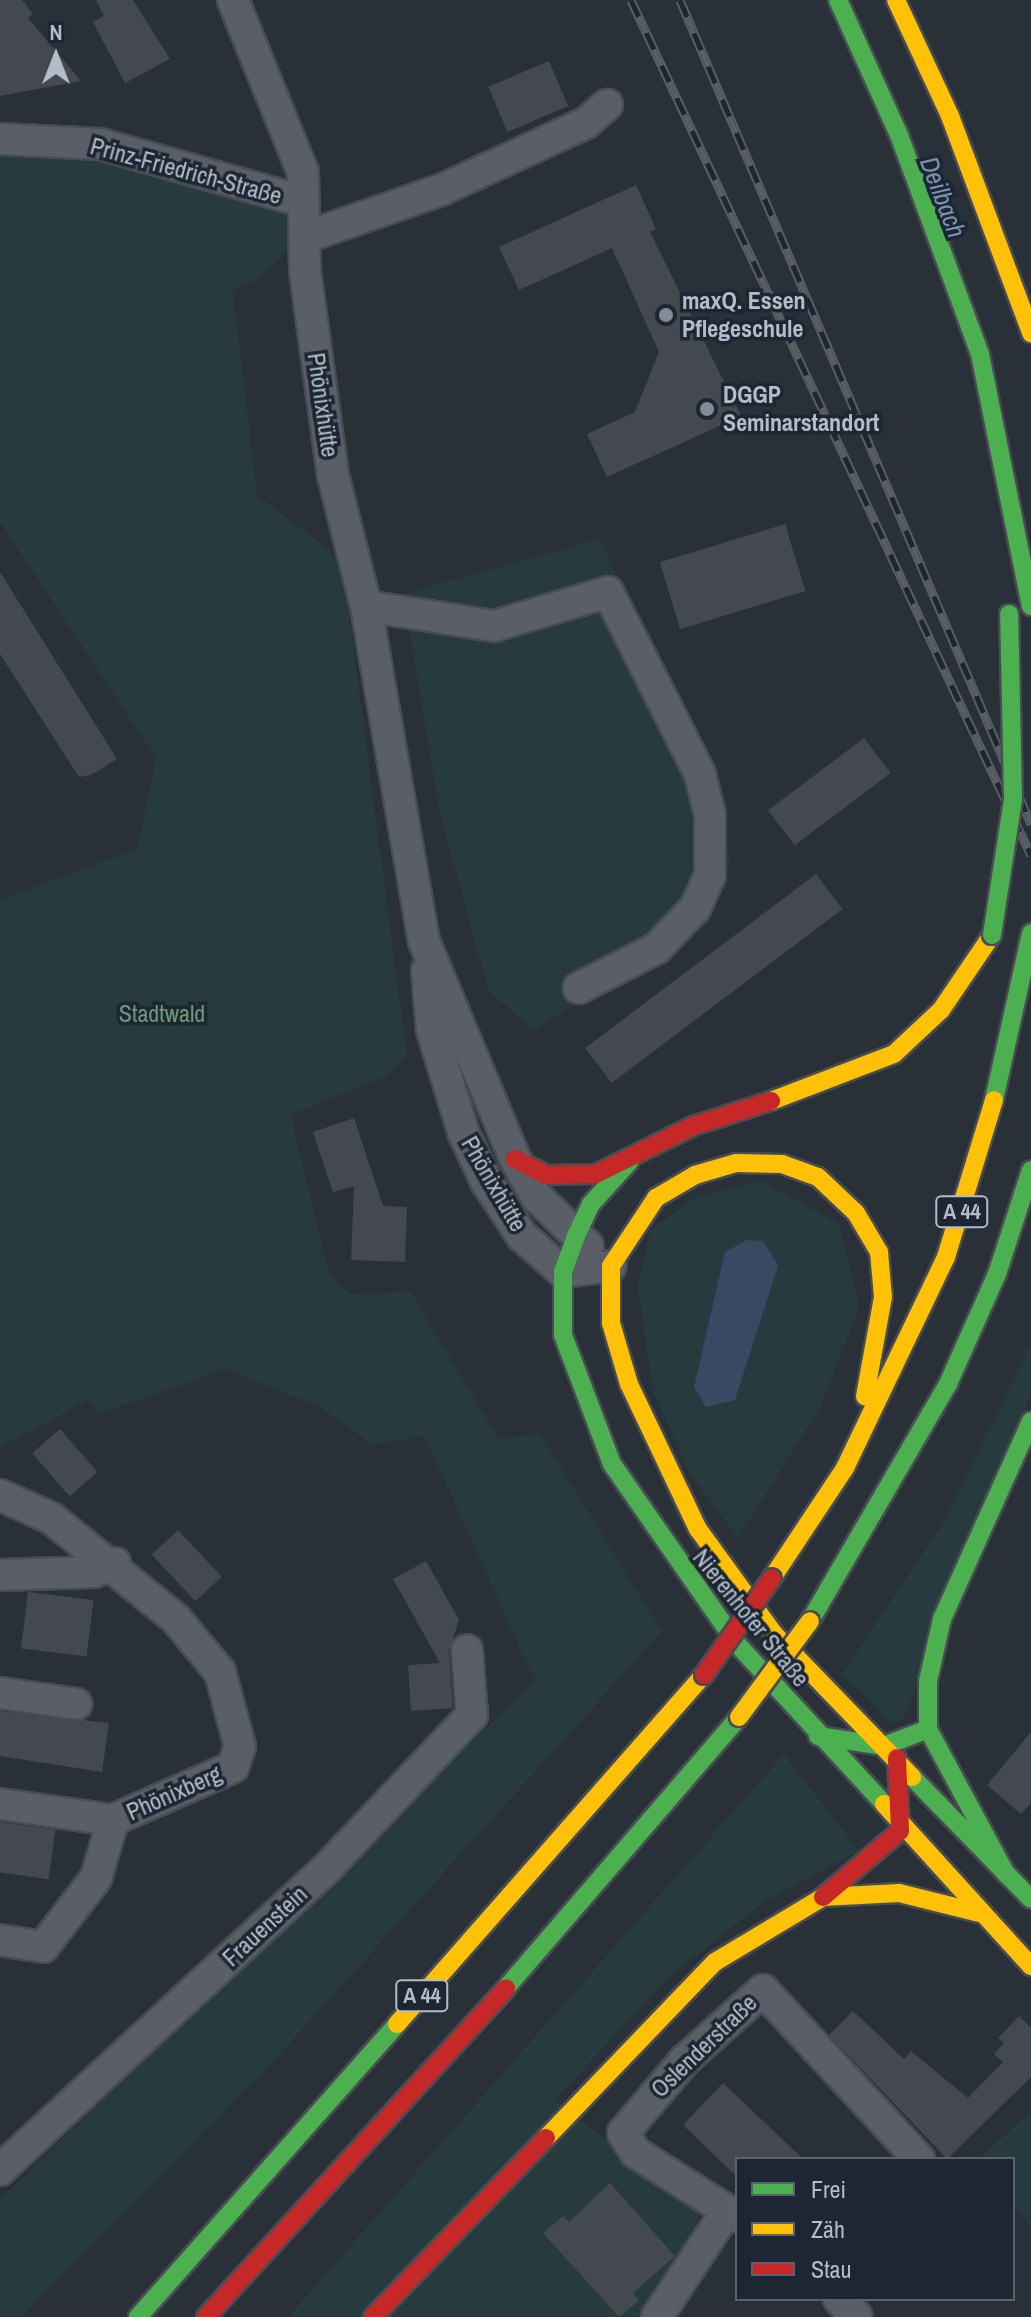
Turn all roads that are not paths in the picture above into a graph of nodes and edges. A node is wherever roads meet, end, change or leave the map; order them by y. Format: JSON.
{"nodes":[{"id":1,"x":233,"y":0,"type":"edge"},
{"id":2,"x":838,"y":0,"type":"edge"},
{"id":3,"x":896,"y":0,"type":"edge"},
{"id":4,"x":607,"y":105,"type":"dead end"},
{"id":5,"x":0,"y":139,"type":"edge"},
{"id":6,"x":302,"y":201,"type":"junction"},
{"id":7,"x":306,"y":237,"type":"junction"},
{"id":8,"x":1031,"y":333,"type":"edge"},
{"id":9,"x":1024,"y":552,"type":"junction"},
{"id":10,"x":366,"y":606,"type":"junction"},
{"id":11,"x":1031,"y":606,"type":"edge"},
{"id":12,"x":1031,"y":933,"type":"edge"},
{"id":13,"x":1031,"y":940,"type":"edge"},
{"id":14,"x":424,"y":941,"type":"junction"},
{"id":15,"x":579,"y":988,"type":"dead end"},
{"id":16,"x":515,"y":1159,"type":"junction"},
{"id":17,"x":629,"y":1162,"type":"junction"},
{"id":18,"x":1031,"y":1170,"type":"edge"},
{"id":19,"x":576,"y":1236,"type":"junction"},
{"id":20,"x":611,"y":1266,"type":"junction"},
{"id":21,"x":563,"y":1272,"type":"junction"},
{"id":22,"x":1031,"y":1421,"type":"edge"},
{"id":23,"x":845,"y":1468,"type":"junction"},
{"id":24,"x":0,"y":1495,"type":"edge"},
{"id":25,"x":115,"y":1563,"type":"junction"},
{"id":26,"x":0,"y":1575,"type":"edge"},
{"id":27,"x":467,"y":1650,"type":"dead end"},
{"id":28,"x":0,"y":1693,"type":"edge"},
{"id":29,"x":76,"y":1704,"type":"dead end"},
{"id":30,"x":928,"y":1729,"type":"junction"},
{"id":31,"x":818,"y":1736,"type":"junction"},
{"id":32,"x":890,"y":1752,"type":"junction"},
{"id":33,"x":0,"y":1804,"type":"edge"},
{"id":34,"x":113,"y":1820,"type":"junction"},
{"id":35,"x":900,"y":1831,"type":"junction"},
{"id":36,"x":1006,"y":1874,"type":"junction"},
{"id":37,"x":823,"y":1897,"type":"junction"},
{"id":38,"x":1031,"y":1899,"type":"edge"},
{"id":39,"x":980,"y":1913,"type":"junction"},
{"id":40,"x":0,"y":1940,"type":"edge"},
{"id":41,"x":1031,"y":1966,"type":"edge"},
{"id":42,"x":917,"y":2157,"type":"edge"},
{"id":43,"x":0,"y":2170,"type":"edge"},
{"id":44,"x":732,"y":2214,"type":"edge"},
{"id":45,"x":841,"y":2301,"type":"edge"},
{"id":46,"x":138,"y":2317,"type":"edge"},
{"id":47,"x":206,"y":2317,"type":"edge"},
{"id":48,"x":373,"y":2317,"type":"edge"},
{"id":49,"x":657,"y":2317,"type":"edge"},
{"id":50,"x":857,"y":2317,"type":"edge"}],
"edges":[{"from":1,"to":6,"type":"street","name":"Prinz-Friedrich-Straße"},
{"from":2,"to":9,"type":"main road"},
{"from":3,"to":8,"type":"main road"},
{"from":4,"to":7,"type":"street"},
{"from":5,"to":6,"type":"street","name":"Prinz-Friedrich-Straße"},
{"from":6,"to":7,"type":"street","name":"Phönixhütte"},
{"from":7,"to":10,"type":"street","name":"Phönixhütte"},
{"from":9,"to":11,"type":"main road"},
{"from":9,"to":17,"type":"main road","bridge":true},
{"from":10,"to":14,"type":"street","name":"Phönixhütte"},
{"from":10,"to":15,"type":"street"},
{"from":12,"to":13,"type":"main road","number":"A 44"},
{"from":13,"to":23,"type":"main road","number":"A 44"},
{"from":14,"to":16,"type":"street","name":"Phönixhütte"},
{"from":14,"to":21,"type":"street","name":"Phönixhütte"},
{"from":16,"to":17,"type":"main road"},
{"from":16,"to":19,"type":"street","name":"Phönixhütte"},
{"from":17,"to":19,"type":"main road","name":"Nierenhofer Straße"},
{"from":18,"to":47,"type":"main road","number":"A 44","bridge":true},
{"from":19,"to":20,"type":"street","name":"Phönixhütte"},
{"from":19,"to":21,"type":"main road","name":"Nierenhofer Straße"},
{"from":20,"to":21,"type":"street"},
{"from":20,"to":23,"type":"main road"},
{"from":20,"to":32,"type":"main road","name":"Nierenhofer Straße"},
{"from":21,"to":31,"type":"main road","name":"Nierenhofer Straße"},
{"from":22,"to":30,"type":"main road"},
{"from":23,"to":46,"type":"main road","number":"A 44","bridge":true},
{"from":24,"to":25,"type":"street"},
{"from":25,"to":26,"type":"street"},
{"from":25,"to":34,"type":"street","name":"Phönixberg"},
{"from":27,"to":43,"type":"street","name":"Frauenstein"},
{"from":28,"to":29,"type":"street"},
{"from":30,"to":32,"type":"main road"},
{"from":30,"to":36,"type":"main road"},
{"from":31,"to":32,"type":"main road"},
{"from":31,"to":35,"type":"main road","name":"Nierenhofer Straße"},
{"from":32,"to":35,"type":"main road"},
{"from":32,"to":36,"type":"main road","name":"Nierenhofer Straße"},
{"from":33,"to":34,"type":"street","name":"Phönixberg"},
{"from":34,"to":40,"type":"street","name":"Phönixberg"},
{"from":35,"to":37,"type":"main road"},
{"from":35,"to":39,"type":"main road","name":"Nierenhofer Straße"},
{"from":36,"to":38,"type":"main road","name":"Nierenhofer Straße"},
{"from":37,"to":39,"type":"main road"},
{"from":37,"to":48,"type":"main road"},
{"from":39,"to":41,"type":"main road","name":"Nierenhofer Straße"},
{"from":42,"to":44,"type":"street","name":"Oslenderstraße"},
{"from":44,"to":49,"type":"street"},
{"from":45,"to":50,"type":"street"}]}
